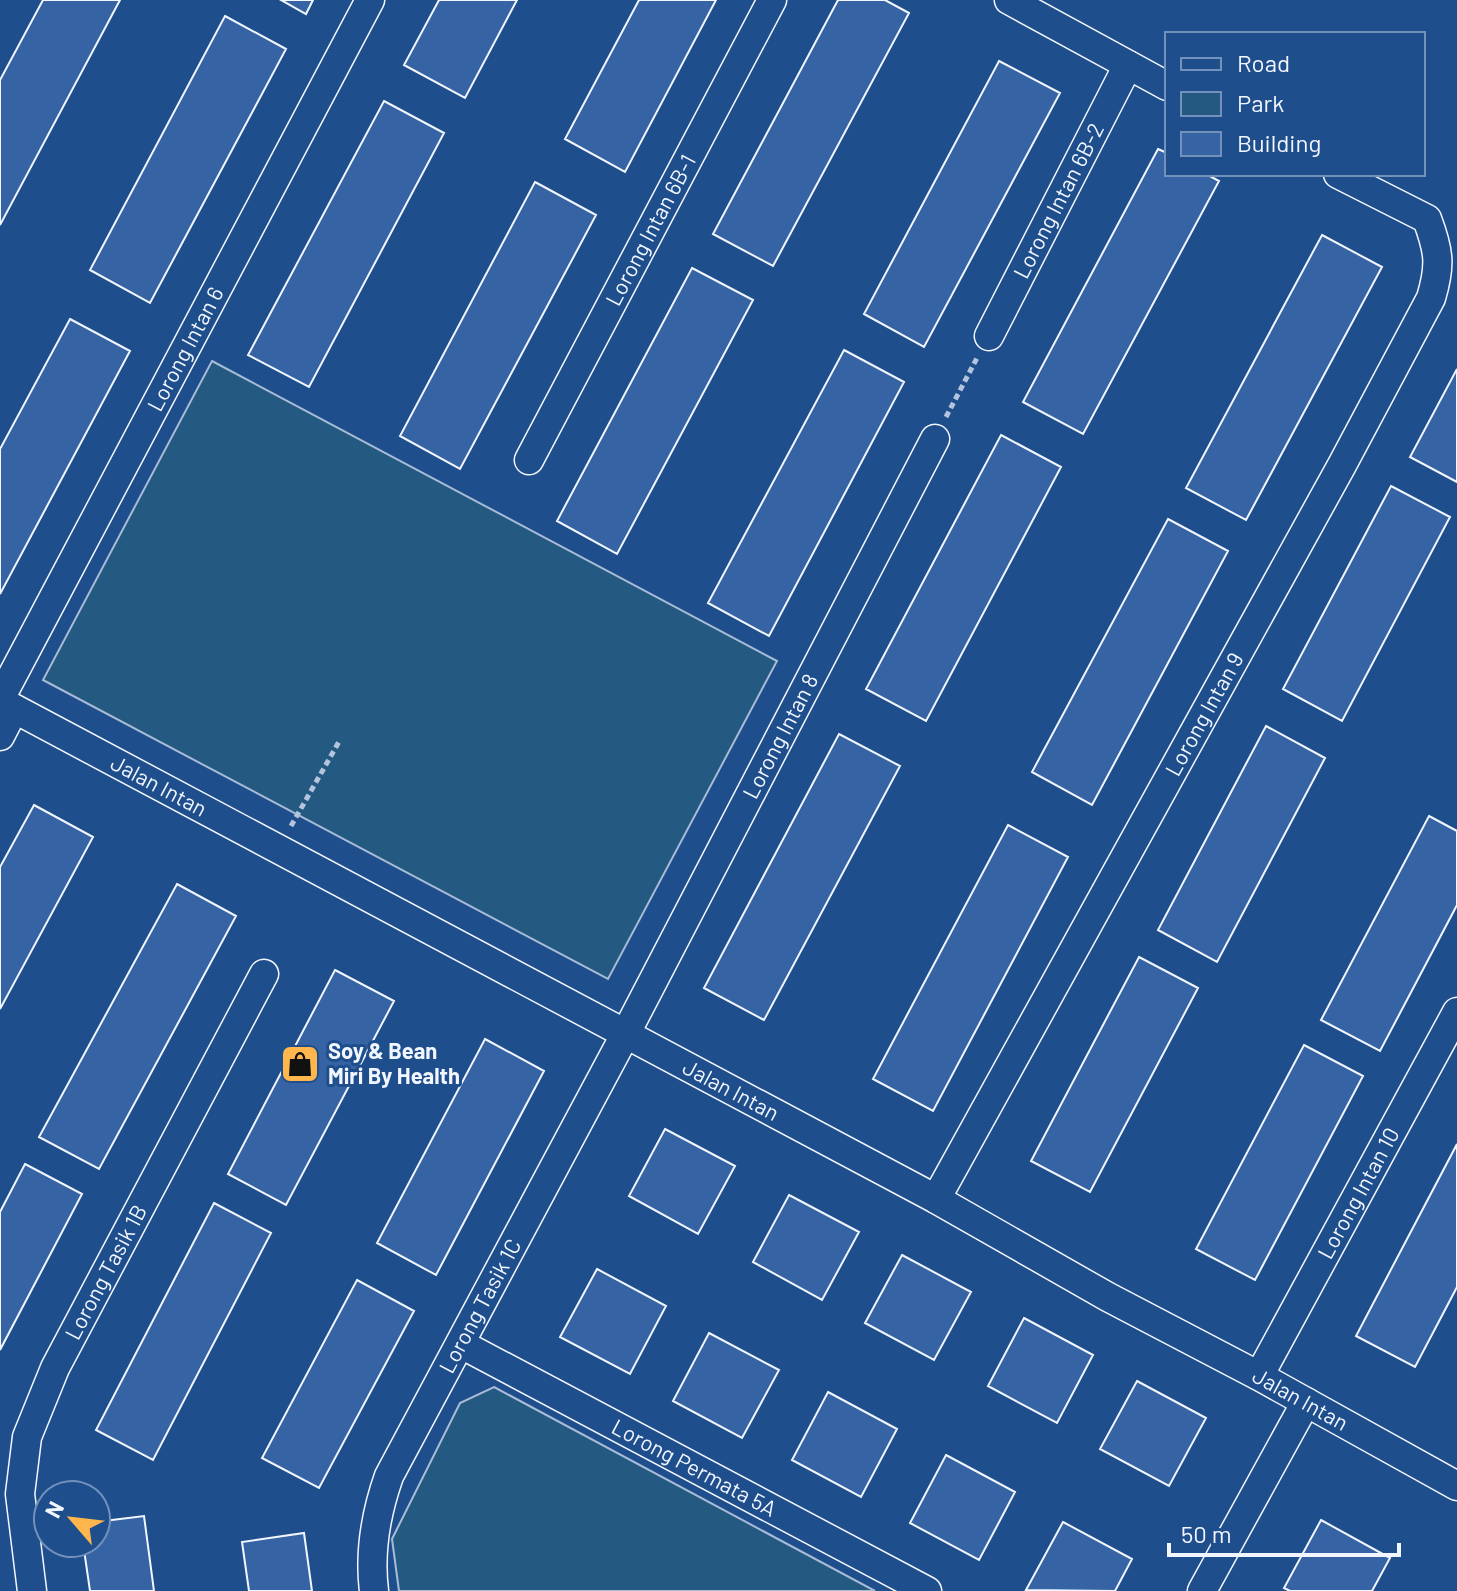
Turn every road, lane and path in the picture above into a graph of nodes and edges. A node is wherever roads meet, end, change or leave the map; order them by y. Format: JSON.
{"nodes":[{"id":1,"x":370,"y":0,"type":"edge"},
{"id":2,"x":772,"y":0,"type":"edge"},
{"id":3,"x":1009,"y":0,"type":"edge"},
{"id":4,"x":1128,"y":65,"type":"junction"},
{"id":5,"x":1165,"y":85,"type":"edge"},
{"id":6,"x":1342,"y":176,"type":"edge"},
{"id":7,"x":989,"y":336,"type":"joint"},
{"id":8,"x":935,"y":439,"type":"joint"},
{"id":9,"x":529,"y":460,"type":"dead end"},
{"id":10,"x":5,"y":703,"type":"edge"},
{"id":11,"x":0,"y":736,"type":"edge"},
{"id":12,"x":340,"y":740,"type":"dead end"},
{"id":13,"x":278,"y":848,"type":"junction"},
{"id":14,"x":264,"y":974,"type":"dead end"},
{"id":15,"x":1457,"y":1012,"type":"edge"},
{"id":16,"x":626,"y":1033,"type":"junction"},
{"id":17,"x":936,"y":1199,"type":"junction"},
{"id":18,"x":461,"y":1344,"type":"junction"},
{"id":19,"x":1259,"y":1376,"type":"junction"},
{"id":20,"x":1306,"y":1402,"type":"junction"},
{"id":21,"x":1457,"y":1486,"type":"edge"},
{"id":22,"x":32,"y":1591,"type":"edge"},
{"id":23,"x":374,"y":1591,"type":"edge"},
{"id":24,"x":927,"y":1591,"type":"edge"},
{"id":25,"x":1202,"y":1591,"type":"edge"}],
"edges":[{"from":1,"to":10,"type":"street","name":"Lorong Intan 6"},
{"from":2,"to":9,"type":"street","name":"Lorong Intan 6B-1"},
{"from":3,"to":4,"type":"street"},
{"from":4,"to":5,"type":"street"},
{"from":4,"to":7,"type":"street","name":"Lorong Intan 6B-2"},
{"from":6,"to":17,"type":"street","name":"Lorong Intan 9"},
{"from":7,"to":8,"type":"path"},
{"from":8,"to":16,"type":"street","name":"Lorong Intan 8"},
{"from":10,"to":11,"type":"street","name":"Lorong Intan 6"},
{"from":10,"to":13,"type":"street","name":"Jalan Intan"},
{"from":12,"to":13,"type":"path"},
{"from":13,"to":16,"type":"street","name":"Jalan Intan"},
{"from":14,"to":22,"type":"street","name":"Lorong Tasik 1B"},
{"from":15,"to":19,"type":"street","name":"Lorong Intan 10"},
{"from":16,"to":17,"type":"street","name":"Jalan Intan"},
{"from":16,"to":18,"type":"street","name":"Lorong Tasik 1C"},
{"from":17,"to":19,"type":"street","name":"Jalan Intan"},
{"from":18,"to":23,"type":"street","name":"Lorong Tasik 1C"},
{"from":18,"to":24,"type":"street","name":"Lorong Permata 5A"},
{"from":19,"to":20,"type":"street","name":"Jalan Intan"},
{"from":20,"to":21,"type":"street","name":"Jalan Intan"},
{"from":20,"to":25,"type":"street"}]}
